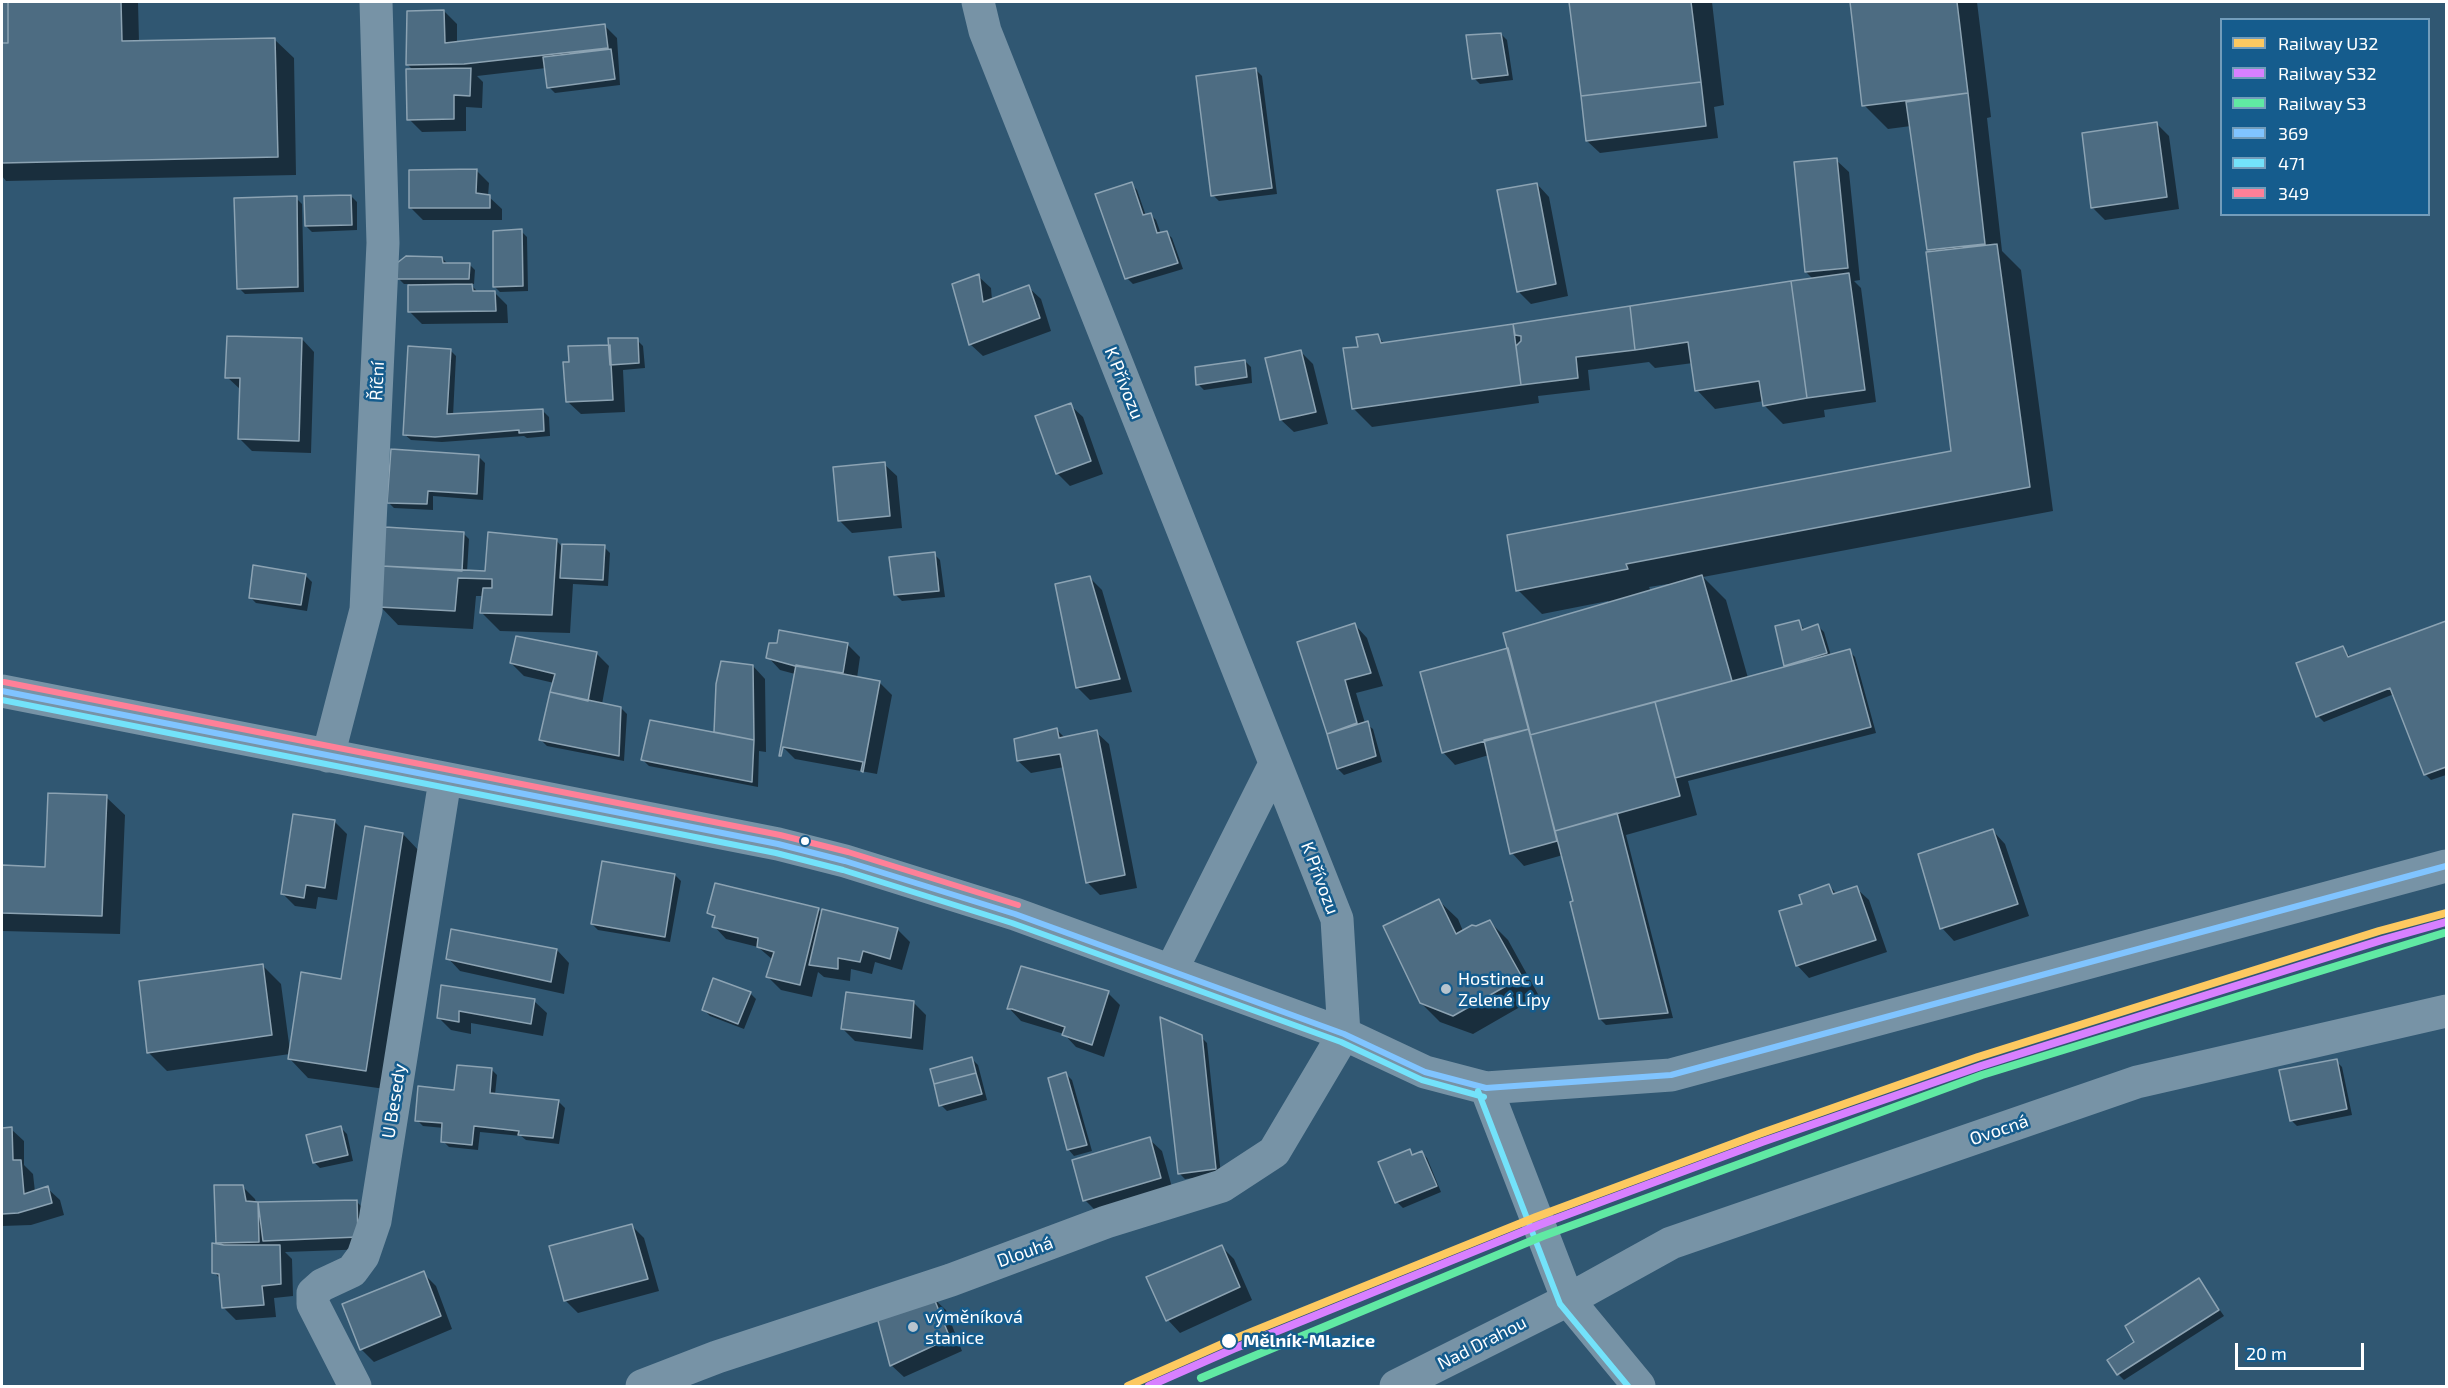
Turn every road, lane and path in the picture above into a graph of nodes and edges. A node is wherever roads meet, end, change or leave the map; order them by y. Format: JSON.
{"nodes":[{"id":1,"x":376,"y":2,"type":"edge"},
{"id":2,"x":978,"y":2,"type":"edge"},
{"id":3,"x":2,"y":692,"type":"edge"},
{"id":4,"x":328,"y":756,"type":"junction"},
{"id":5,"x":1275,"y":764,"type":"junction"},
{"id":6,"x":445,"y":780,"type":"junction"},
{"id":7,"x":2446,"y":866,"type":"edge"},
{"id":8,"x":1171,"y":971,"type":"junction"},
{"id":9,"x":2446,"y":1011,"type":"edge"},
{"id":10,"x":1344,"y":1034,"type":"junction"},
{"id":11,"x":1486,"y":1088,"type":"junction"},
{"id":12,"x":1568,"y":1300,"type":"junction"},
{"id":13,"x":355,"y":1386,"type":"edge"},
{"id":14,"x":642,"y":1386,"type":"edge"},
{"id":15,"x":1396,"y":1386,"type":"edge"},
{"id":16,"x":1639,"y":1386,"type":"edge"}],
"edges":[{"from":1,"to":4,"type":"street","name":"Říční"},
{"from":2,"to":5,"type":"street","name":"K Přívozu"},
{"from":3,"to":4,"type":"street"},
{"from":4,"to":6,"type":"street"},
{"from":5,"to":8,"type":"street"},
{"from":5,"to":10,"type":"street","name":"K Přívozu"},
{"from":6,"to":8,"type":"street"},
{"from":6,"to":13,"type":"street","name":"U Besedy"},
{"from":7,"to":11,"type":"street"},
{"from":8,"to":10,"type":"street"},
{"from":9,"to":12,"type":"street","name":"Ovocná"},
{"from":10,"to":11,"type":"street"},
{"from":10,"to":14,"type":"street","name":"Dlouhá"},
{"from":11,"to":12,"type":"street"},
{"from":12,"to":15,"type":"street","name":"Nad Drahou"},
{"from":12,"to":16,"type":"street"}]}
